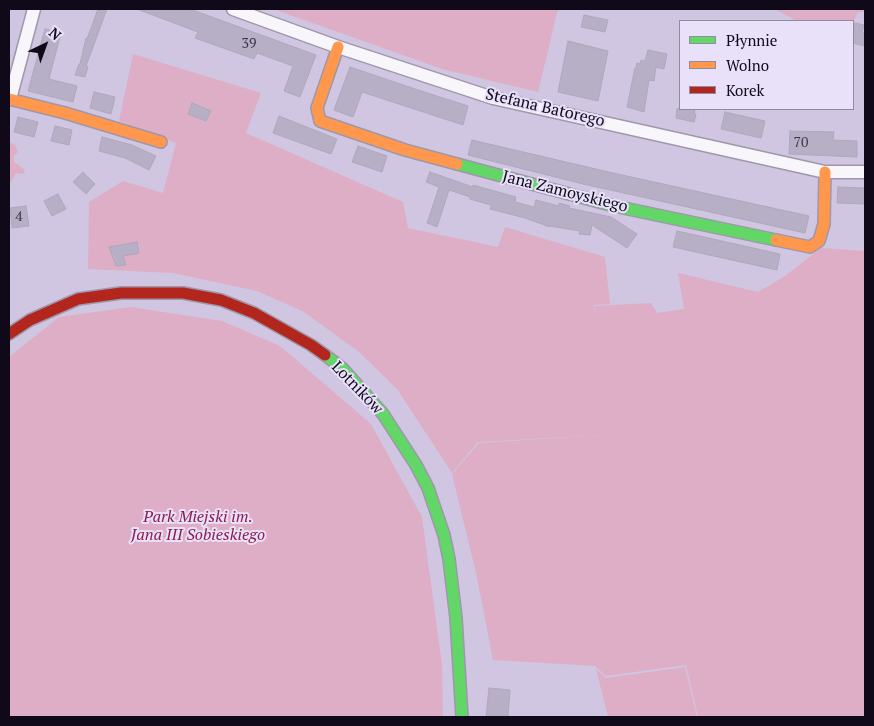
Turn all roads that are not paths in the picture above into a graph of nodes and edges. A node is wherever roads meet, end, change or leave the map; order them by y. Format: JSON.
{"nodes":[{"id":1,"x":34,"y":9,"type":"edge"},
{"id":2,"x":233,"y":9,"type":"edge"},
{"id":3,"x":338,"y":47,"type":"junction"},
{"id":4,"x":9,"y":99,"type":"edge"},
{"id":5,"x":161,"y":142,"type":"dead end"},
{"id":6,"x":825,"y":172,"type":"junction"},
{"id":7,"x":865,"y":172,"type":"edge"},
{"id":8,"x":9,"y":334,"type":"edge"},
{"id":9,"x":462,"y":717,"type":"edge"}],
"edges":[{"from":1,"to":4,"type":"street"},
{"from":2,"to":3,"type":"street","name":"Stefana Batorego"},
{"from":3,"to":6,"type":"street","name":"Stefana Batorego"},
{"from":3,"to":6,"type":"street","name":"Jana Zamoyskiego"},
{"from":4,"to":5,"type":"street"},
{"from":6,"to":7,"type":"street","name":"Stefana Batorego"},
{"from":8,"to":9,"type":"street","name":"Lotników"}]}
